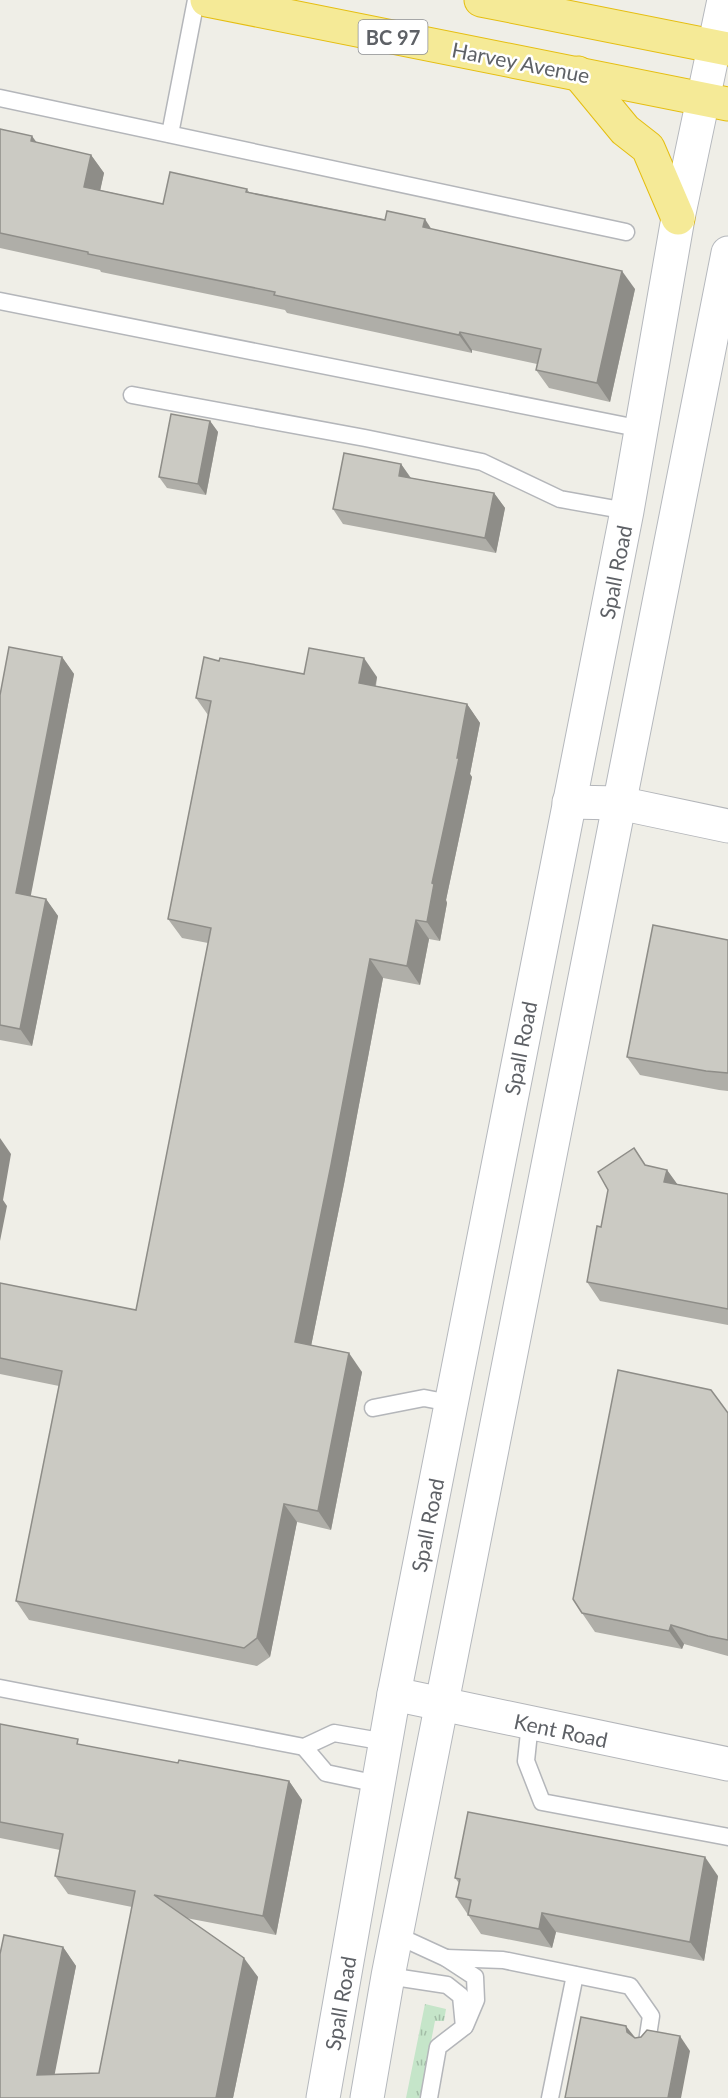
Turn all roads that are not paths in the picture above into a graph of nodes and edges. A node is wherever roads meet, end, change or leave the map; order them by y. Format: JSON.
{"nodes":[{"id":1,"x":196,"y":0,"type":"edge"},
{"id":2,"x":207,"y":0,"type":"edge"},
{"id":3,"x":481,"y":0,"type":"edge"},
{"id":4,"x":583,"y":0,"type":"edge"},
{"id":5,"x":724,"y":0,"type":"edge"},
{"id":6,"x":539,"y":11,"type":"junction"},
{"id":7,"x":721,"y":47,"type":"edge"},
{"id":8,"x":578,"y":74,"type":"junction"},
{"id":9,"x":0,"y":98,"type":"edge"},
{"id":10,"x":716,"y":102,"type":"edge"},
{"id":11,"x":170,"y":134,"type":"junction"},
{"id":12,"x":678,"y":218,"type":"junction"},
{"id":13,"x":626,"y":232,"type":"dead end"},
{"id":14,"x":728,"y":253,"type":"edge"},
{"id":15,"x":0,"y":301,"type":"edge"},
{"id":16,"x":132,"y":395,"type":"dead end"},
{"id":17,"x":642,"y":429,"type":"junction"},
{"id":18,"x":627,"y":511,"type":"junction"},
{"id":19,"x":569,"y":802,"type":"junction"},
{"id":20,"x":619,"y":803,"type":"junction"},
{"id":21,"x":728,"y":826,"type":"edge"},
{"id":22,"x":450,"y":1403,"type":"junction"},
{"id":23,"x":373,"y":1408,"type":"dead end"},
{"id":24,"x":0,"y":1688,"type":"edge"},
{"id":25,"x":394,"y":1694,"type":"junction"},
{"id":26,"x":443,"y":1706,"type":"junction"},
{"id":27,"x":530,"y":1723,"type":"junction"},
{"id":28,"x":386,"y":1742,"type":"junction"},
{"id":29,"x":304,"y":1747,"type":"junction"},
{"id":30,"x":728,"y":1764,"type":"edge"},
{"id":31,"x":378,"y":1784,"type":"junction"},
{"id":32,"x":728,"y":1837,"type":"edge"},
{"id":33,"x":396,"y":1935,"type":"junction"},
{"id":34,"x":446,"y":1958,"type":"junction"},
{"id":35,"x":575,"y":1975,"type":"junction"},
{"id":36,"x":388,"y":1976,"type":"junction"},
{"id":37,"x":464,"y":2027,"type":"junction"},
{"id":38,"x":647,"y":2042,"type":"edge"},
{"id":39,"x":323,"y":2098,"type":"edge"},
{"id":40,"x":367,"y":2098,"type":"edge"},
{"id":41,"x":429,"y":2098,"type":"edge"},
{"id":42,"x":550,"y":2098,"type":"edge"}],
"edges":[{"from":1,"to":11,"type":"lane"},
{"from":2,"to":8,"type":"highway","name":"Harvey Avenue","number":"BC 97"},
{"from":3,"to":6,"type":"highway"},
{"from":4,"to":6,"type":"highway"},
{"from":5,"to":7,"type":"main road","name":"Spall Road"},
{"from":6,"to":7,"type":"highway"},
{"from":7,"to":10,"type":"main road","name":"Spall Road"},
{"from":8,"to":10,"type":"highway","name":"Harvey Avenue","number":"BC 97"},
{"from":8,"to":12,"type":"highway"},
{"from":9,"to":11,"type":"lane"},
{"from":10,"to":12,"type":"main road","name":"Spall Road"},
{"from":11,"to":13,"type":"lane"},
{"from":12,"to":17,"type":"main road","name":"Spall Road"},
{"from":14,"to":20,"type":"main road","name":"Spall Road"},
{"from":15,"to":17,"type":"lane"},
{"from":16,"to":18,"type":"lane"},
{"from":17,"to":18,"type":"main road","name":"Spall Road"},
{"from":18,"to":19,"type":"main road","name":"Spall Road"},
{"from":19,"to":20,"type":"main road"},
{"from":19,"to":22,"type":"main road","name":"Spall Road"},
{"from":20,"to":21,"type":"main road"},
{"from":20,"to":26,"type":"main road","name":"Spall Road"},
{"from":22,"to":23,"type":"lane"},
{"from":22,"to":25,"type":"main road","name":"Spall Road"},
{"from":24,"to":29,"type":"lane"},
{"from":25,"to":26,"type":"main road","name":"Kent Road"},
{"from":25,"to":28,"type":"main road","name":"Spall Road"},
{"from":26,"to":27,"type":"main road","name":"Kent Road"},
{"from":26,"to":33,"type":"main road","name":"Spall Road"},
{"from":27,"to":30,"type":"main road","name":"Kent Road"},
{"from":27,"to":32,"type":"lane"},
{"from":28,"to":29,"type":"lane"},
{"from":28,"to":31,"type":"main road","name":"Spall Road"},
{"from":29,"to":31,"type":"lane"},
{"from":31,"to":39,"type":"main road","name":"Spall Road"},
{"from":33,"to":34,"type":"lane"},
{"from":33,"to":36,"type":"main road","name":"Spall Road"},
{"from":34,"to":35,"type":"lane"},
{"from":34,"to":37,"type":"lane"},
{"from":35,"to":38,"type":"lane"},
{"from":35,"to":42,"type":"lane"},
{"from":36,"to":37,"type":"lane"},
{"from":36,"to":40,"type":"main road","name":"Spall Road"},
{"from":37,"to":41,"type":"lane"}]}
